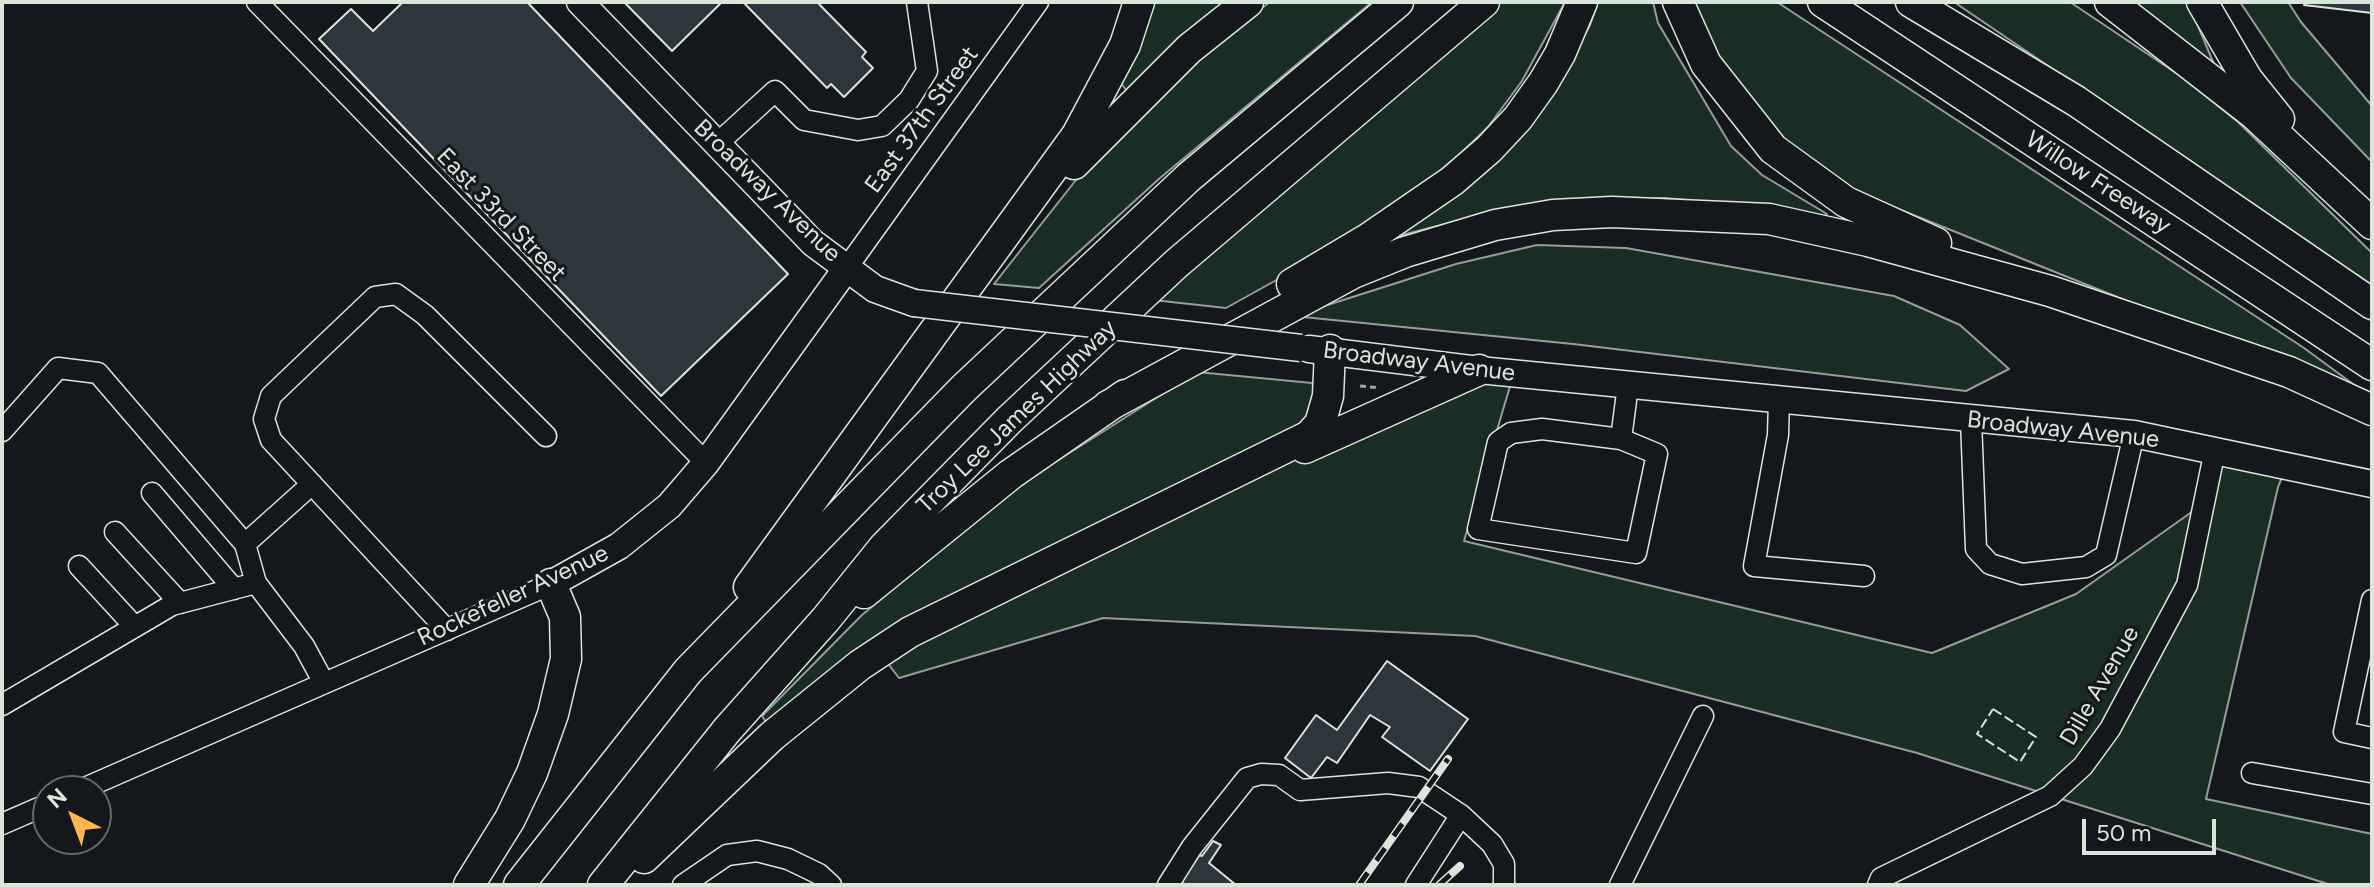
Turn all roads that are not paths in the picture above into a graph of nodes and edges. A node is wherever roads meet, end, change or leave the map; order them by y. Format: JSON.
{"nodes":[{"id":1,"x":257,"y":2,"type":"edge"},
{"id":2,"x":580,"y":2,"type":"edge"},
{"id":3,"x":917,"y":2,"type":"edge"},
{"id":4,"x":1038,"y":2,"type":"edge"},
{"id":5,"x":1139,"y":2,"type":"edge"},
{"id":6,"x":1248,"y":2,"type":"edge"},
{"id":7,"x":1398,"y":2,"type":"edge"},
{"id":8,"x":1484,"y":2,"type":"edge"},
{"id":9,"x":1582,"y":2,"type":"edge"},
{"id":10,"x":1678,"y":2,"type":"edge"},
{"id":11,"x":1823,"y":2,"type":"edge"},
{"id":12,"x":1911,"y":2,"type":"edge"},
{"id":13,"x":2110,"y":2,"type":"edge"},
{"id":14,"x":2202,"y":2,"type":"edge"},
{"id":15,"x":717,"y":144,"type":"junction"},
{"id":16,"x":2339,"y":191,"type":"junction"},
{"id":17,"x":2372,"y":224,"type":"edge"},
{"id":18,"x":846,"y":269,"type":"junction"},
{"id":19,"x":982,"y":272,"type":"junction"},
{"id":20,"x":2050,"y":291,"type":"junction"},
{"id":21,"x":2372,"y":304,"type":"edge"},
{"id":22,"x":1316,"y":349,"type":"junction"},
{"id":23,"x":2372,"y":365,"type":"edge"},
{"id":24,"x":1479,"y":370,"type":"junction"},
{"id":25,"x":1628,"y":385,"type":"junction"},
{"id":26,"x":1779,"y":400,"type":"junction"},
{"id":27,"x":1108,"y":406,"type":"junction"},
{"id":28,"x":2372,"y":410,"type":"edge"},
{"id":29,"x":1971,"y":420,"type":"junction"},
{"id":30,"x":2,"y":431,"type":"edge"},
{"id":31,"x":2134,"y":434,"type":"junction"},
{"id":32,"x":546,"y":436,"type":"dead end"},
{"id":33,"x":1621,"y":439,"type":"junction"},
{"id":34,"x":2215,"y":450,"type":"junction"},
{"id":35,"x":706,"y":463,"type":"junction"},
{"id":36,"x":1225,"y":480,"type":"junction"},
{"id":37,"x":312,"y":484,"type":"junction"},
{"id":38,"x":2372,"y":484,"type":"edge"},
{"id":39,"x":152,"y":493,"type":"dead end"},
{"id":40,"x":115,"y":532,"type":"dead end"},
{"id":41,"x":245,"y":544,"type":"junction"},
{"id":42,"x":899,"y":549,"type":"junction"},
{"id":43,"x":79,"y":566,"type":"dead end"},
{"id":44,"x":1864,"y":576,"type":"dead end"},
{"id":45,"x":256,"y":583,"type":"junction"},
{"id":46,"x":551,"y":584,"type":"junction"},
{"id":47,"x":234,"y":589,"type":"junction"},
{"id":48,"x":2372,"y":600,"type":"edge"},
{"id":49,"x":180,"y":603,"type":"junction"},
{"id":50,"x":135,"y":627,"type":"junction"},
{"id":51,"x":447,"y":630,"type":"junction"},
{"id":52,"x":688,"y":671,"type":"junction"},
{"id":53,"x":324,"y":683,"type":"junction"},
{"id":54,"x":2,"y":705,"type":"edge"},
{"id":55,"x":1703,"y":716,"type":"dead end"},
{"id":56,"x":2372,"y":738,"type":"edge"},
{"id":57,"x":2252,"y":773,"type":"dead end"},
{"id":58,"x":112,"y":776,"type":"edge"},
{"id":59,"x":2372,"y":794,"type":"edge"},
{"id":60,"x":32,"y":811,"type":"edge"},
{"id":61,"x":1461,"y":815,"type":"junction"},
{"id":62,"x":2,"y":824,"type":"edge"},
{"id":63,"x":469,"y":885,"type":"edge"},
{"id":64,"x":519,"y":885,"type":"edge"},
{"id":65,"x":603,"y":885,"type":"edge"},
{"id":66,"x":618,"y":885,"type":"edge"},
{"id":67,"x":683,"y":885,"type":"edge"},
{"id":68,"x":831,"y":885,"type":"edge"},
{"id":69,"x":1168,"y":885,"type":"edge"},
{"id":70,"x":1416,"y":885,"type":"edge"},
{"id":71,"x":1504,"y":885,"type":"edge"},
{"id":72,"x":1620,"y":885,"type":"edge"},
{"id":73,"x":1878,"y":885,"type":"edge"}],
"edges":[{"from":1,"to":35,"type":"street","name":"East 33rd Street"},
{"from":2,"to":15,"type":"main road","name":"Broadway Avenue"},
{"from":3,"to":15,"type":"street"},
{"from":4,"to":18,"type":"street","name":"East 37th Street"},
{"from":5,"to":19,"type":"highway"},
{"from":6,"to":19,"type":"highway"},
{"from":7,"to":52,"type":"highway"},
{"from":8,"to":42,"type":"highway","name":"Troy Lee James Highway"},
{"from":9,"to":27,"type":"highway"},
{"from":10,"to":20,"type":"highway"},
{"from":11,"to":23,"type":"highway","name":"Willow Freeway"},
{"from":12,"to":21,"type":"highway"},
{"from":13,"to":16,"type":"highway"},
{"from":14,"to":16,"type":"highway"},
{"from":15,"to":18,"type":"main road","name":"Broadway Avenue"},
{"from":16,"to":17,"type":"highway"},
{"from":18,"to":22,"type":"main road","name":"Broadway Avenue","bridge":true},
{"from":18,"to":35,"type":"main road","name":"Rockefeller Avenue"},
{"from":19,"to":52,"type":"highway"},
{"from":20,"to":27,"type":"highway"},
{"from":20,"to":28,"type":"highway"},
{"from":22,"to":24,"type":"main road","name":"Broadway Avenue"},
{"from":22,"to":36,"type":"highway"},
{"from":24,"to":25,"type":"main road","name":"Broadway Avenue"},
{"from":24,"to":36,"type":"highway"},
{"from":25,"to":26,"type":"main road","name":"Broadway Avenue"},
{"from":25,"to":33,"type":"street"},
{"from":26,"to":29,"type":"main road","name":"Broadway Avenue"},
{"from":26,"to":44,"type":"street"},
{"from":27,"to":42,"type":"highway"},
{"from":29,"to":31,"type":"main road","name":"Broadway Avenue"},
{"from":29,"to":31,"type":"street"},
{"from":30,"to":41,"type":"street"},
{"from":31,"to":34,"type":"main road","name":"Broadway Avenue"},
{"from":32,"to":37,"type":"street"},
{"from":33,"to":33,"type":"street"},
{"from":34,"to":38,"type":"main road","name":"Broadway Avenue"},
{"from":34,"to":73,"type":"street","name":"Dille Avenue"},
{"from":35,"to":46,"type":"main road","name":"Rockefeller Avenue"},
{"from":36,"to":66,"type":"highway"},
{"from":37,"to":41,"type":"street"},
{"from":37,"to":51,"type":"street"},
{"from":39,"to":47,"type":"street"},
{"from":40,"to":49,"type":"street"},
{"from":41,"to":45,"type":"street"},
{"from":42,"to":65,"type":"highway"},
{"from":43,"to":50,"type":"street"},
{"from":45,"to":47,"type":"street"},
{"from":45,"to":53,"type":"street"},
{"from":46,"to":51,"type":"street","name":"Rockefeller Avenue"},
{"from":46,"to":63,"type":"highway"},
{"from":47,"to":49,"type":"street"},
{"from":48,"to":56,"type":"street"},
{"from":49,"to":50,"type":"street"},
{"from":50,"to":54,"type":"street"},
{"from":51,"to":53,"type":"street","name":"Rockefeller Avenue"},
{"from":52,"to":64,"type":"highway"},
{"from":53,"to":58,"type":"street","name":"Rockefeller Avenue"},
{"from":55,"to":72,"type":"street"},
{"from":57,"to":59,"type":"street"},
{"from":60,"to":62,"type":"street"},
{"from":61,"to":69,"type":"street"},
{"from":61,"to":70,"type":"street"},
{"from":61,"to":71,"type":"street"},
{"from":67,"to":68,"type":"street"}]}
